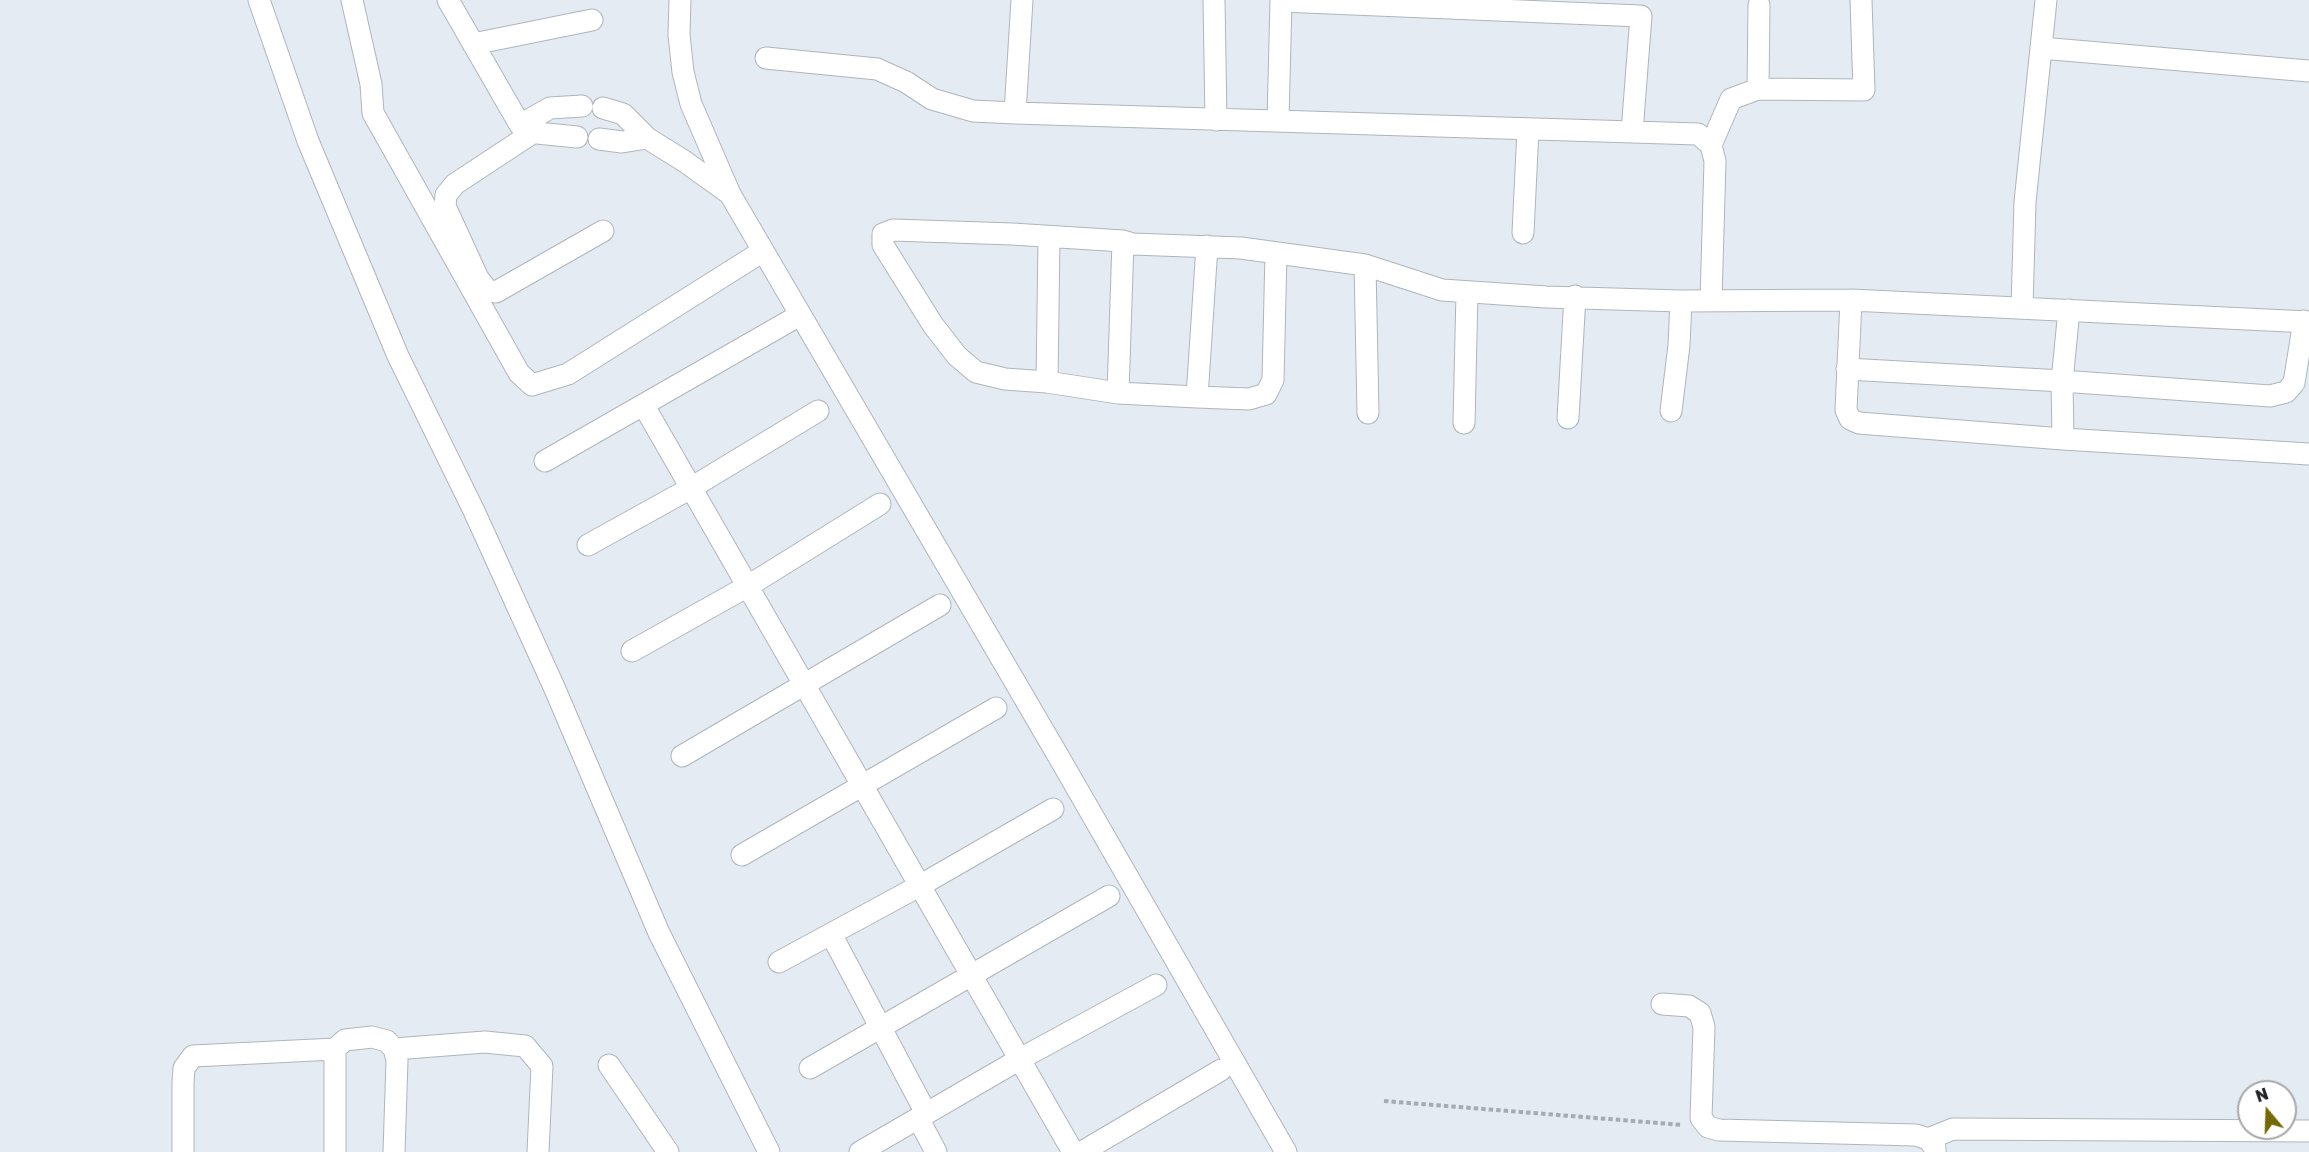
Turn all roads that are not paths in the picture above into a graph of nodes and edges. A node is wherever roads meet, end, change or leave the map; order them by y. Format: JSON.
{"nodes":[{"id":1,"x":259,"y":0,"type":"edge"},
{"id":2,"x":352,"y":0,"type":"edge"},
{"id":3,"x":448,"y":0,"type":"edge"},
{"id":4,"x":680,"y":0,"type":"edge"},
{"id":5,"x":1022,"y":0,"type":"edge"},
{"id":6,"x":1215,"y":0,"type":"edge"},
{"id":7,"x":1861,"y":0,"type":"edge"},
{"id":8,"x":2046,"y":0,"type":"edge"},
{"id":9,"x":1281,"y":1,"type":"edge"},
{"id":10,"x":1759,"y":4,"type":"dead end"},
{"id":11,"x":592,"y":20,"type":"dead end"},
{"id":12,"x":473,"y":44,"type":"junction"},
{"id":13,"x":2041,"y":48,"type":"junction"},
{"id":14,"x":766,"y":58,"type":"dead end"},
{"id":15,"x":2309,"y":71,"type":"edge"},
{"id":16,"x":1758,"y":89,"type":"junction"},
{"id":17,"x":1015,"y":113,"type":"junction"},
{"id":18,"x":1216,"y":120,"type":"junction"},
{"id":19,"x":1278,"y":121,"type":"junction"},
{"id":20,"x":527,"y":128,"type":"junction"},
{"id":21,"x":1528,"y":129,"type":"junction"},
{"id":22,"x":1632,"y":132,"type":"junction"},
{"id":23,"x":577,"y":137,"type":"dead end"},
{"id":24,"x":646,"y":138,"type":"junction"},
{"id":25,"x":599,"y":139,"type":"dead end"},
{"id":26,"x":1711,"y":145,"type":"junction"},
{"id":27,"x":730,"y":194,"type":"junction"},
{"id":28,"x":603,"y":231,"type":"dead end"},
{"id":29,"x":1523,"y":233,"type":"dead end"},
{"id":30,"x":1048,"y":237,"type":"junction"},
{"id":31,"x":1123,"y":241,"type":"junction"},
{"id":32,"x":1207,"y":246,"type":"junction"},
{"id":33,"x":763,"y":251,"type":"junction"},
{"id":34,"x":1276,"y":253,"type":"junction"},
{"id":35,"x":1365,"y":265,"type":"junction"},
{"id":36,"x":1467,"y":292,"type":"junction"},
{"id":37,"x":1575,"y":297,"type":"junction"},
{"id":38,"x":1711,"y":300,"type":"junction"},
{"id":39,"x":1851,"y":300,"type":"junction"},
{"id":40,"x":1681,"y":301,"type":"junction"},
{"id":41,"x":2022,"y":308,"type":"junction"},
{"id":42,"x":2068,"y":310,"type":"junction"},
{"id":43,"x":800,"y":315,"type":"junction"},
{"id":44,"x":2306,"y":321,"type":"edge"},
{"id":45,"x":1846,"y":369,"type":"junction"},
{"id":46,"x":2062,"y":381,"type":"junction"},
{"id":47,"x":1047,"y":382,"type":"junction"},
{"id":48,"x":1118,"y":393,"type":"junction"},
{"id":49,"x":1197,"y":397,"type":"junction"},
{"id":50,"x":644,"y":406,"type":"junction"},
{"id":51,"x":818,"y":411,"type":"dead end"},
{"id":52,"x":1671,"y":411,"type":"dead end"},
{"id":53,"x":1368,"y":414,"type":"dead end"},
{"id":54,"x":1568,"y":418,"type":"dead end"},
{"id":55,"x":1464,"y":423,"type":"dead end"},
{"id":56,"x":2063,"y":439,"type":"junction"},
{"id":57,"x":2309,"y":454,"type":"edge"},
{"id":58,"x":545,"y":461,"type":"dead end"},
{"id":59,"x":691,"y":488,"type":"junction"},
{"id":60,"x":880,"y":504,"type":"dead end"},
{"id":61,"x":588,"y":546,"type":"dead end"},
{"id":62,"x":748,"y":586,"type":"junction"},
{"id":63,"x":940,"y":605,"type":"dead end"},
{"id":64,"x":632,"y":651,"type":"dead end"},
{"id":65,"x":805,"y":685,"type":"junction"},
{"id":66,"x":996,"y":708,"type":"dead end"},
{"id":67,"x":682,"y":756,"type":"dead end"},
{"id":68,"x":862,"y":784,"type":"junction"},
{"id":69,"x":1053,"y":809,"type":"dead end"},
{"id":70,"x":742,"y":855,"type":"dead end"},
{"id":71,"x":921,"y":885,"type":"junction"},
{"id":72,"x":1109,"y":896,"type":"dead end"},
{"id":73,"x":831,"y":934,"type":"junction"},
{"id":74,"x":779,"y":962,"type":"dead end"},
{"id":75,"x":972,"y":975,"type":"junction"},
{"id":76,"x":1156,"y":985,"type":"dead end"},
{"id":77,"x":1662,"y":1004,"type":"dead end"},
{"id":78,"x":880,"y":1029,"type":"junction"},
{"id":79,"x":394,"y":1049,"type":"junction"},
{"id":80,"x":335,"y":1050,"type":"junction"},
{"id":81,"x":1020,"y":1059,"type":"junction"},
{"id":82,"x":609,"y":1065,"type":"dead end"},
{"id":83,"x":810,"y":1068,"type":"dead end"},
{"id":84,"x":1221,"y":1070,"type":"dead end"},
{"id":85,"x":922,"y":1116,"type":"junction"},
{"id":86,"x":2309,"y":1131,"type":"edge"},
{"id":87,"x":1932,"y":1146,"type":"edge"},
{"id":88,"x":183,"y":1152,"type":"edge"},
{"id":89,"x":335,"y":1152,"type":"edge"},
{"id":90,"x":394,"y":1152,"type":"edge"},
{"id":91,"x":538,"y":1152,"type":"edge"},
{"id":92,"x":668,"y":1152,"type":"edge"},
{"id":93,"x":769,"y":1152,"type":"edge"},
{"id":94,"x":860,"y":1152,"type":"edge"},
{"id":95,"x":936,"y":1152,"type":"edge"},
{"id":96,"x":1073,"y":1152,"type":"edge"},
{"id":97,"x":1082,"y":1152,"type":"edge"},
{"id":98,"x":1286,"y":1152,"type":"edge"}],
"edges":[{"from":1,"to":93,"type":"street"},
{"from":2,"to":33,"type":"street"},
{"from":3,"to":12,"type":"street"},
{"from":4,"to":27,"type":"street"},
{"from":5,"to":17,"type":"street"},
{"from":6,"to":18,"type":"street"},
{"from":7,"to":16,"type":"street"},
{"from":8,"to":13,"type":"street"},
{"from":9,"to":19,"type":"street"},
{"from":9,"to":22,"type":"street"},
{"from":10,"to":16,"type":"street"},
{"from":11,"to":12,"type":"street"},
{"from":12,"to":20,"type":"street"},
{"from":13,"to":15,"type":"street"},
{"from":13,"to":41,"type":"street"},
{"from":14,"to":17,"type":"street"},
{"from":16,"to":26,"type":"street"},
{"from":17,"to":18,"type":"street"},
{"from":18,"to":19,"type":"street"},
{"from":19,"to":21,"type":"street"},
{"from":20,"to":23,"type":"street"},
{"from":20,"to":24,"type":"street"},
{"from":20,"to":28,"type":"street"},
{"from":21,"to":22,"type":"street"},
{"from":21,"to":29,"type":"street"},
{"from":22,"to":26,"type":"street"},
{"from":24,"to":25,"type":"street"},
{"from":24,"to":27,"type":"street"},
{"from":26,"to":38,"type":"street"},
{"from":27,"to":33,"type":"street"},
{"from":30,"to":31,"type":"street"},
{"from":30,"to":47,"type":"street"},
{"from":30,"to":47,"type":"street"},
{"from":31,"to":32,"type":"street"},
{"from":31,"to":48,"type":"street"},
{"from":32,"to":34,"type":"street"},
{"from":32,"to":49,"type":"street"},
{"from":33,"to":43,"type":"street"},
{"from":34,"to":35,"type":"street"},
{"from":34,"to":49,"type":"street"},
{"from":35,"to":36,"type":"street"},
{"from":35,"to":53,"type":"street"},
{"from":36,"to":37,"type":"street"},
{"from":36,"to":55,"type":"street"},
{"from":37,"to":40,"type":"street"},
{"from":37,"to":54,"type":"street"},
{"from":38,"to":39,"type":"street"},
{"from":38,"to":40,"type":"street"},
{"from":39,"to":41,"type":"street"},
{"from":39,"to":45,"type":"street"},
{"from":40,"to":52,"type":"street"},
{"from":41,"to":42,"type":"street"},
{"from":42,"to":44,"type":"street"},
{"from":42,"to":46,"type":"street"},
{"from":43,"to":50,"type":"street"},
{"from":43,"to":98,"type":"street"},
{"from":44,"to":46,"type":"street"},
{"from":45,"to":46,"type":"street"},
{"from":45,"to":56,"type":"street"},
{"from":46,"to":56,"type":"street"},
{"from":47,"to":48,"type":"street"},
{"from":48,"to":49,"type":"street"},
{"from":50,"to":58,"type":"street"},
{"from":50,"to":59,"type":"street"},
{"from":51,"to":59,"type":"street"},
{"from":56,"to":57,"type":"street"},
{"from":59,"to":61,"type":"street"},
{"from":59,"to":62,"type":"street"},
{"from":60,"to":62,"type":"street"},
{"from":62,"to":64,"type":"street"},
{"from":62,"to":65,"type":"street"},
{"from":63,"to":65,"type":"street"},
{"from":65,"to":67,"type":"street"},
{"from":65,"to":68,"type":"street"},
{"from":66,"to":68,"type":"street"},
{"from":68,"to":70,"type":"street"},
{"from":68,"to":71,"type":"street"},
{"from":69,"to":71,"type":"street"},
{"from":71,"to":73,"type":"street"},
{"from":71,"to":75,"type":"street"},
{"from":72,"to":75,"type":"street"},
{"from":73,"to":74,"type":"street"},
{"from":73,"to":78,"type":"street"},
{"from":75,"to":78,"type":"street"},
{"from":75,"to":81,"type":"street"},
{"from":76,"to":81,"type":"street"},
{"from":77,"to":87,"type":"street"},
{"from":78,"to":83,"type":"street"},
{"from":78,"to":85,"type":"street"},
{"from":79,"to":80,"type":"street"},
{"from":79,"to":90,"type":"street"},
{"from":79,"to":91,"type":"street"},
{"from":80,"to":88,"type":"street"},
{"from":80,"to":89,"type":"street"},
{"from":81,"to":85,"type":"street"},
{"from":81,"to":96,"type":"street"},
{"from":82,"to":92,"type":"street"},
{"from":84,"to":97,"type":"street"},
{"from":85,"to":94,"type":"street"},
{"from":85,"to":95,"type":"street"},
{"from":86,"to":87,"type":"street"}]}
